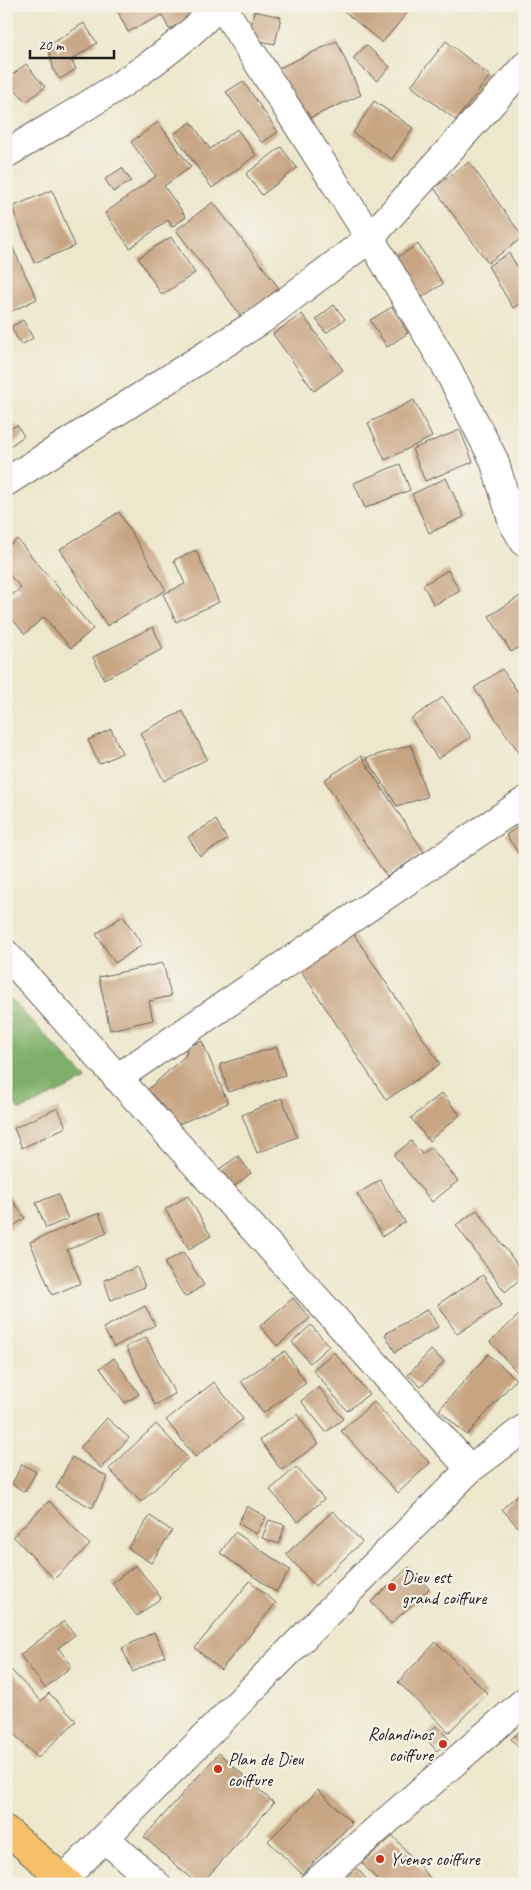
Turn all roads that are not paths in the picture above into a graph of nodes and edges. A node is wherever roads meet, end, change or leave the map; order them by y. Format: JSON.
{"nodes":[{"id":1,"x":220,"y":6,"type":"edge"},
{"id":2,"x":525,"y":66,"type":"edge"},
{"id":3,"x":6,"y":154,"type":"edge"},
{"id":4,"x":370,"y":238,"type":"junction"},
{"id":5,"x":6,"y":482,"type":"edge"},
{"id":6,"x":525,"y":543,"type":"edge"},
{"id":7,"x":525,"y":801,"type":"edge"},
{"id":8,"x":6,"y":954,"type":"edge"},
{"id":9,"x":117,"y":1078,"type":"junction"},
{"id":10,"x":525,"y":1428,"type":"edge"},
{"id":11,"x":470,"y":1469,"type":"junction"},
{"id":12,"x":525,"y":1701,"type":"edge"},
{"id":13,"x":6,"y":1830,"type":"edge"},
{"id":14,"x":105,"y":1838,"type":"junction"},
{"id":15,"x":66,"y":1882,"type":"edge"},
{"id":16,"x":156,"y":1884,"type":"edge"},
{"id":17,"x":314,"y":1884,"type":"edge"}],
"edges":[{"from":1,"to":3,"type":"street"},
{"from":1,"to":4,"type":"street"},
{"from":2,"to":4,"type":"street"},
{"from":4,"to":5,"type":"street"},
{"from":4,"to":6,"type":"street"},
{"from":7,"to":9,"type":"street"},
{"from":8,"to":9,"type":"street"},
{"from":9,"to":11,"type":"street"},
{"from":10,"to":11,"type":"street"},
{"from":11,"to":14,"type":"street"},
{"from":12,"to":17,"type":"street"},
{"from":13,"to":15,"type":"main road"},
{"from":14,"to":15,"type":"street"},
{"from":14,"to":16,"type":"street"}]}
